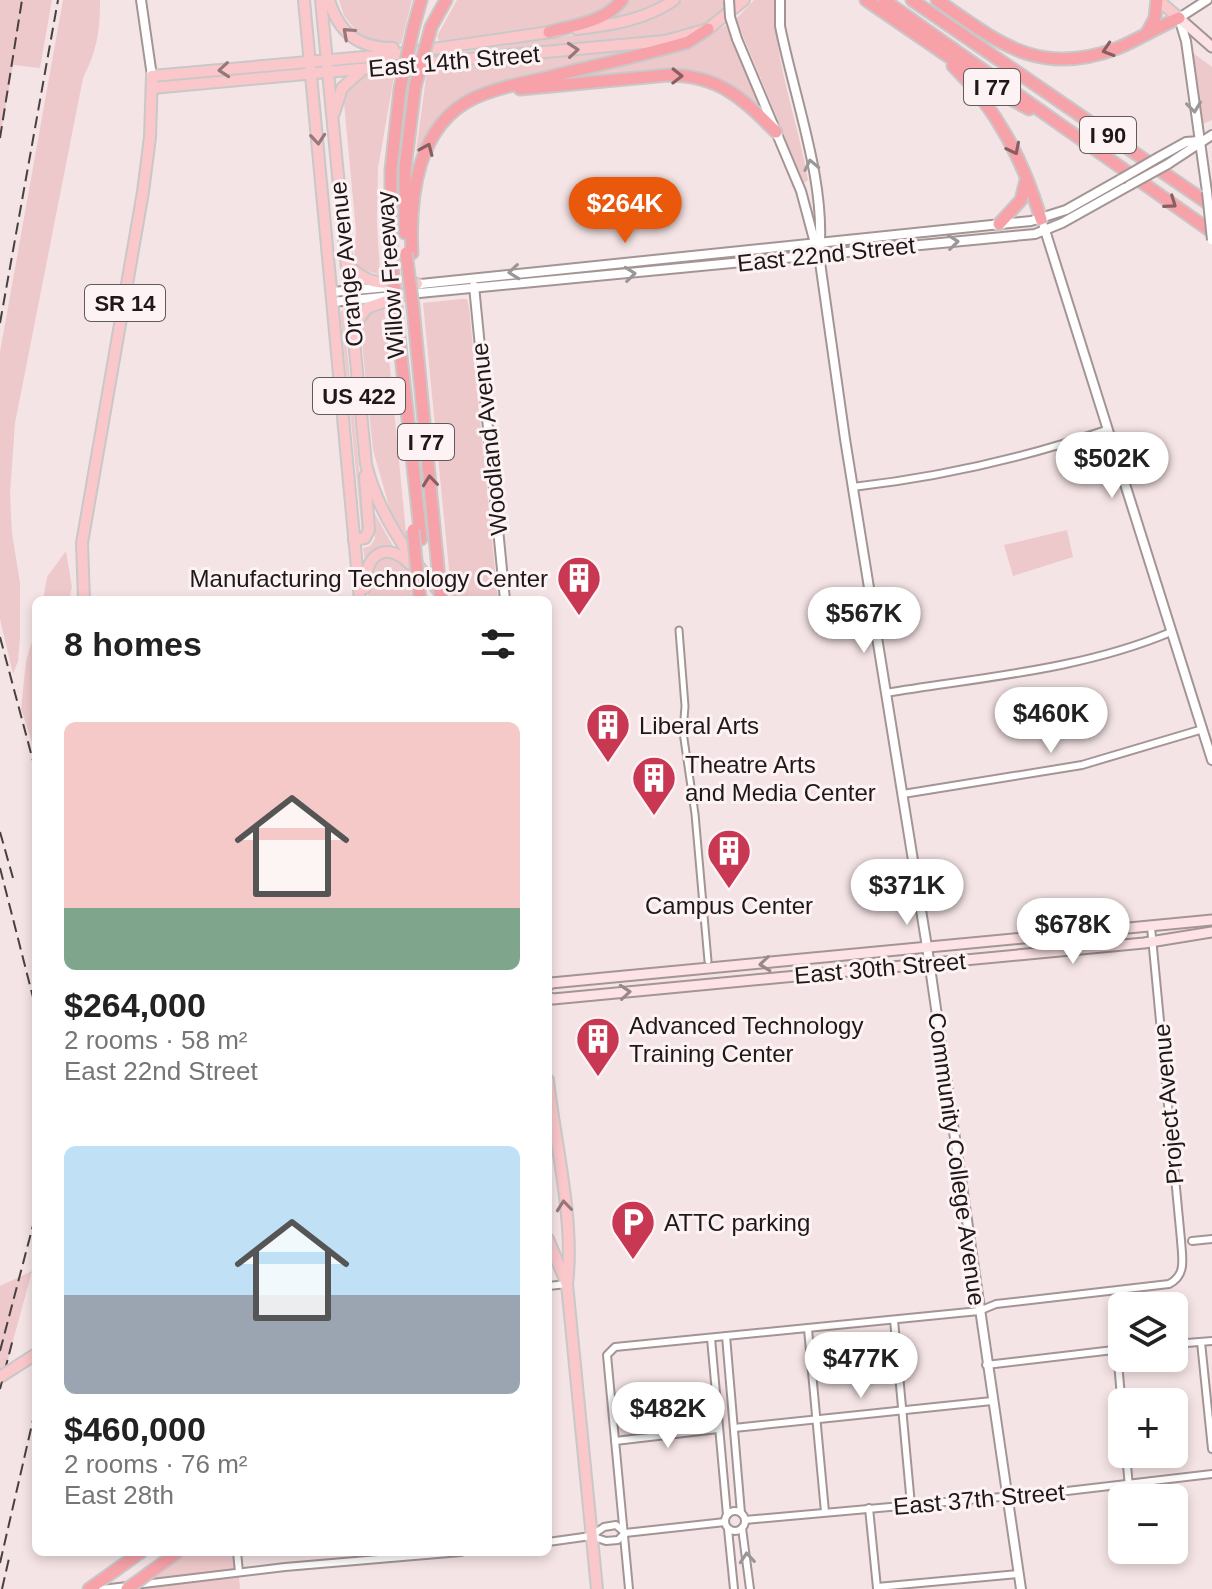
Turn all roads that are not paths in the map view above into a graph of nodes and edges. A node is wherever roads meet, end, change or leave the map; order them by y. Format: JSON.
{"nodes":[{"id":1,"x":141,"y":0,"type":"edge"},
{"id":2,"x":304,"y":0,"type":"edge"},
{"id":3,"x":321,"y":0,"type":"edge"},
{"id":4,"x":329,"y":0,"type":"edge"},
{"id":5,"x":421,"y":0,"type":"edge"},
{"id":6,"x":446,"y":0,"type":"edge"},
{"id":7,"x":622,"y":0,"type":"edge"},
{"id":8,"x":674,"y":0,"type":"edge"},
{"id":9,"x":729,"y":0,"type":"edge"},
{"id":10,"x":744,"y":0,"type":"edge"},
{"id":11,"x":780,"y":0,"type":"edge"},
{"id":12,"x":866,"y":0,"type":"edge"},
{"id":13,"x":884,"y":0,"type":"edge"},
{"id":14,"x":912,"y":0,"type":"edge"},
{"id":15,"x":926,"y":0,"type":"edge"},
{"id":16,"x":937,"y":0,"type":"edge"},
{"id":17,"x":1157,"y":0,"type":"edge"},
{"id":18,"x":1207,"y":0,"type":"edge"},
{"id":19,"x":1179,"y":18,"type":"junction"},
{"id":20,"x":708,"y":29,"type":"junction"},
{"id":21,"x":549,"y":32,"type":"junction"},
{"id":22,"x":1145,"y":34,"type":"junction"},
{"id":23,"x":925,"y":42,"type":"junction"},
{"id":24,"x":1212,"y":47,"type":"edge"},
{"id":25,"x":439,"y":48,"type":"junction"},
{"id":26,"x":327,"y":60,"type":"junction"},
{"id":27,"x":310,"y":61,"type":"junction"},
{"id":28,"x":1005,"y":63,"type":"junction"},
{"id":29,"x":363,"y":70,"type":"junction"},
{"id":30,"x":328,"y":73,"type":"junction"},
{"id":31,"x":311,"y":74,"type":"junction"},
{"id":32,"x":152,"y":76,"type":"junction"},
{"id":33,"x":152,"y":88,"type":"junction"},
{"id":34,"x":488,"y":93,"type":"junction"},
{"id":35,"x":332,"y":119,"type":"junction"},
{"id":36,"x":1061,"y":126,"type":"junction"},
{"id":37,"x":776,"y":132,"type":"junction"},
{"id":38,"x":1212,"y":135,"type":"edge"},
{"id":39,"x":1200,"y":141,"type":"junction"},
{"id":40,"x":1026,"y":175,"type":"junction"},
{"id":41,"x":1212,"y":206,"type":"edge"},
{"id":42,"x":999,"y":224,"type":"junction"},
{"id":43,"x":1043,"y":225,"type":"junction"},
{"id":44,"x":1212,"y":232,"type":"edge"},
{"id":45,"x":1212,"y":240,"type":"edge"},
{"id":46,"x":818,"y":243,"type":"junction"},
{"id":47,"x":409,"y":253,"type":"junction"},
{"id":48,"x":819,"y":255,"type":"junction"},
{"id":49,"x":345,"y":261,"type":"junction"},
{"id":50,"x":473,"y":277,"type":"junction"},
{"id":51,"x":417,"y":284,"type":"junction"},
{"id":52,"x":474,"y":289,"type":"junction"},
{"id":53,"x":349,"y":295,"type":"junction"},
{"id":54,"x":403,"y":295,"type":"junction"},
{"id":55,"x":332,"y":297,"type":"junction"},
{"id":56,"x":352,"y":329,"type":"junction"},
{"id":57,"x":1106,"y":430,"type":"junction"},
{"id":58,"x":364,"y":450,"type":"junction"},
{"id":59,"x":853,"y":487,"type":"junction"},
{"id":60,"x":417,"y":534,"type":"junction"},
{"id":61,"x":354,"y":540,"type":"junction"},
{"id":62,"x":84,"y":596,"type":"edge"},
{"id":63,"x":362,"y":596,"type":"edge"},
{"id":64,"x":363,"y":596,"type":"edge"},
{"id":65,"x":420,"y":596,"type":"edge"},
{"id":66,"x":426,"y":596,"type":"edge"},
{"id":67,"x":441,"y":596,"type":"edge"},
{"id":68,"x":441,"y":596,"type":"edge"},
{"id":69,"x":442,"y":596,"type":"edge"},
{"id":70,"x":505,"y":596,"type":"edge"},
{"id":71,"x":679,"y":630,"type":"dead end"},
{"id":72,"x":1171,"y":632,"type":"junction"},
{"id":73,"x":886,"y":693,"type":"junction"},
{"id":74,"x":1203,"y":729,"type":"junction"},
{"id":75,"x":1212,"y":760,"type":"edge"},
{"id":76,"x":903,"y":794,"type":"junction"},
{"id":77,"x":1212,"y":920,"type":"edge"},
{"id":78,"x":1151,"y":927,"type":"junction"},
{"id":79,"x":1212,"y":932,"type":"edge"},
{"id":80,"x":1153,"y":942,"type":"junction"},
{"id":81,"x":927,"y":947,"type":"junction"},
{"id":82,"x":708,"y":961,"type":"dead end"},
{"id":83,"x":929,"y":963,"type":"junction"},
{"id":84,"x":552,"y":983,"type":"edge"},
{"id":85,"x":552,"y":999,"type":"edge"},
{"id":86,"x":552,"y":1112,"type":"edge"},
{"id":87,"x":1212,"y":1239,"type":"edge"},
{"id":88,"x":1192,"y":1241,"type":"dead end"},
{"id":89,"x":552,"y":1248,"type":"edge"},
{"id":90,"x":567,"y":1284,"type":"junction"},
{"id":91,"x":552,"y":1286,"type":"edge"},
{"id":92,"x":979,"y":1311,"type":"junction"},
{"id":93,"x":894,"y":1320,"type":"junction"},
{"id":94,"x":808,"y":1329,"type":"junction"},
{"id":95,"x":726,"y":1336,"type":"junction"},
{"id":96,"x":711,"y":1338,"type":"junction"},
{"id":97,"x":1212,"y":1341,"type":"edge"},
{"id":98,"x":1201,"y":1342,"type":"junction"},
{"id":99,"x":1188,"y":1343,"type":"edge"},
{"id":100,"x":1108,"y":1350,"type":"edge"},
{"id":101,"x":32,"y":1357,"type":"edge"},
{"id":102,"x":986,"y":1365,"type":"junction"},
{"id":103,"x":0,"y":1377,"type":"edge"},
{"id":104,"x":992,"y":1401,"type":"junction"},
{"id":105,"x":902,"y":1410,"type":"junction"},
{"id":106,"x":816,"y":1419,"type":"junction"},
{"id":107,"x":734,"y":1428,"type":"junction"},
{"id":108,"x":718,"y":1429,"type":"junction"},
{"id":109,"x":615,"y":1441,"type":"junction"},
{"id":110,"x":1212,"y":1449,"type":"edge"},
{"id":111,"x":1127,"y":1468,"type":"edge"},
{"id":112,"x":1212,"y":1474,"type":"edge"},
{"id":113,"x":1152,"y":1481,"type":"junction"},
{"id":114,"x":1128,"y":1483,"type":"junction"},
{"id":115,"x":1152,"y":1484,"type":"edge"},
{"id":116,"x":1006,"y":1496,"type":"junction"},
{"id":117,"x":911,"y":1505,"type":"junction"},
{"id":118,"x":869,"y":1508,"type":"junction"},
{"id":119,"x":825,"y":1512,"type":"junction"},
{"id":120,"x":743,"y":1517,"type":"junction"},
{"id":121,"x":727,"y":1522,"type":"junction"},
{"id":122,"x":742,"y":1528,"type":"junction"},
{"id":123,"x":625,"y":1533,"type":"junction"},
{"id":124,"x":591,"y":1536,"type":"junction"},
{"id":125,"x":552,"y":1541,"type":"edge"},
{"id":126,"x":135,"y":1556,"type":"edge"},
{"id":127,"x":172,"y":1556,"type":"edge"},
{"id":128,"x":237,"y":1556,"type":"edge"},
{"id":129,"x":416,"y":1556,"type":"edge"},
{"id":130,"x":239,"y":1572,"type":"junction"},
{"id":131,"x":1019,"y":1574,"type":"junction"},
{"id":132,"x":877,"y":1588,"type":"edge"},
{"id":133,"x":89,"y":1589,"type":"edge"},
{"id":134,"x":102,"y":1589,"type":"edge"},
{"id":135,"x":127,"y":1589,"type":"edge"},
{"id":136,"x":597,"y":1589,"type":"edge"},
{"id":137,"x":629,"y":1589,"type":"edge"},
{"id":138,"x":734,"y":1589,"type":"edge"},
{"id":139,"x":750,"y":1589,"type":"edge"},
{"id":140,"x":1021,"y":1589,"type":"edge"}],
"edges":[{"from":1,"to":32,"type":"street"},
{"from":2,"to":27,"type":"main road","name":"Orange Avenue","number":"US 422"},
{"from":3,"to":26,"type":"main road","name":"Orange Avenue","number":"US 422"},
{"from":25,"to":4,"type":"main road","one_way":true},
{"from":5,"to":60,"type":"highway","name":"Willow Freeway","bridge":true},
{"from":6,"to":47,"type":"highway","name":"Willow Freeway","bridge":true},
{"from":7,"to":21,"type":"highway"},
{"from":8,"to":21,"type":"main road","name":"East 14th Street"},
{"from":9,"to":37,"type":"street","bridge":true},
{"from":10,"to":20,"type":"main road","name":"East 14th Street"},
{"from":46,"to":11,"type":"street","one_way":true},
{"from":12,"to":23,"type":"highway","number":"I 77"},
{"from":13,"to":36,"type":"highway","number":"I 90"},
{"from":14,"to":28,"type":"highway","number":"I 90"},
{"from":15,"to":28,"type":"highway","number":"I 77"},
{"from":22,"to":16,"type":"highway","one_way":true},
{"from":17,"to":19,"type":"main road"},
{"from":17,"to":22,"type":"highway"},
{"from":18,"to":19,"type":"street"},
{"from":19,"to":22,"type":"highway"},
{"from":19,"to":24,"type":"main road"},
{"from":19,"to":39,"type":"street","one_way":true},
{"from":29,"to":20,"type":"main road","name":"East 14th Street","one_way":true},
{"from":20,"to":34,"type":"highway"},
{"from":21,"to":25,"type":"main road","name":"East 14th Street"},
{"from":23,"to":36,"type":"highway","number":"I 77"},
{"from":23,"to":40,"type":"highway","one_way":true},
{"from":25,"to":26,"type":"main road","name":"East 14th Street"},
{"from":26,"to":27,"type":"main road","name":"East 14th Street"},
{"from":26,"to":30,"type":"main road","name":"Orange Avenue","number":"US 422"},
{"from":27,"to":31,"type":"main road","name":"Orange Avenue","number":"US 422"},
{"from":27,"to":32,"type":"main road","name":"East 14th Street","one_way":true},
{"from":28,"to":41,"type":"highway","number":"I 90"},
{"from":29,"to":30,"type":"main road","name":"East 14th Street"},
{"from":29,"to":35,"type":"main road"},
{"from":30,"to":31,"type":"main road","name":"East 14th Street"},
{"from":30,"to":35,"type":"main road","name":"Orange Avenue","number":"US 422"},
{"from":31,"to":33,"type":"main road","name":"East 14th Street"},
{"from":31,"to":55,"type":"main road","name":"Orange Avenue","number":"US 422","one_way":true},
{"from":32,"to":33,"type":"main road","number":"SR 14"},
{"from":33,"to":62,"type":"main road","number":"SR 14"},
{"from":34,"to":37,"type":"highway","one_way":true},
{"from":47,"to":34,"type":"highway","one_way":true},
{"from":35,"to":49,"type":"main road","name":"Orange Avenue","number":"US 422"},
{"from":36,"to":44,"type":"highway","number":"I 90","one_way":true},
{"from":37,"to":46,"type":"street"},
{"from":38,"to":39,"type":"street","name":"East 22nd Street"},
{"from":39,"to":43,"type":"street","name":"East 22nd Street","bridge":true},
{"from":39,"to":43,"type":"street","name":"East 22nd Street","bridge":true},
{"from":39,"to":45,"type":"street","bridge":true},
{"from":40,"to":42,"type":"highway"},
{"from":40,"to":43,"type":"highway"},
{"from":42,"to":43,"type":"street","name":"East 22nd Street"},
{"from":42,"to":46,"type":"street","name":"East 22nd Street"},
{"from":48,"to":43,"type":"street","name":"East 22nd Street","one_way":true},
{"from":43,"to":57,"type":"street"},
{"from":46,"to":48,"type":"street","name":"Community College Avenue"},
{"from":46,"to":50,"type":"street","name":"East 22nd Street","one_way":true},
{"from":69,"to":47,"type":"highway","name":"Willow Freeway","number":"I 77","one_way":true,"bridge":true},
{"from":52,"to":48,"type":"street","name":"East 22nd Street","one_way":true},
{"from":48,"to":59,"type":"street","name":"Community College Avenue"},
{"from":49,"to":51,"type":"main road"},
{"from":49,"to":53,"type":"main road","name":"Orange Avenue","number":"US 422"},
{"from":50,"to":51,"type":"street","name":"East 22nd Street"},
{"from":50,"to":52,"type":"street","name":"Woodland Avenue"},
{"from":51,"to":53,"type":"street","name":"East 22nd Street"},
{"from":52,"to":54,"type":"street","name":"East 22nd Street"},
{"from":52,"to":70,"type":"street","name":"Woodland Avenue"},
{"from":53,"to":54,"type":"street","name":"East 22nd Street"},
{"from":53,"to":55,"type":"street","name":"East 22nd Street"},
{"from":53,"to":56,"type":"main road","name":"Orange Avenue","number":"US 422"},
{"from":54,"to":56,"type":"main road"},
{"from":55,"to":61,"type":"main road","name":"Orange Avenue","number":"US 422"},
{"from":56,"to":58,"type":"main road","name":"Orange Avenue","number":"US 422"},
{"from":57,"to":59,"type":"street"},
{"from":57,"to":72,"type":"street"},
{"from":58,"to":61,"type":"main road"},
{"from":58,"to":67,"type":"main road","name":"Orange Avenue","number":"US 422"},
{"from":59,"to":73,"type":"street","name":"Community College Avenue"},
{"from":60,"to":65,"type":"highway","bridge":true},
{"from":60,"to":66,"type":"highway"},
{"from":61,"to":63,"type":"main road","name":"Orange Avenue","number":"US 422"},
{"from":64,"to":68,"type":"main road"},
{"from":71,"to":82,"type":"street"},
{"from":72,"to":73,"type":"street"},
{"from":72,"to":74,"type":"street"},
{"from":73,"to":76,"type":"street","name":"Community College Avenue"},
{"from":74,"to":75,"type":"street"},
{"from":74,"to":76,"type":"street"},
{"from":76,"to":81,"type":"street","name":"Community College Avenue"},
{"from":77,"to":78,"type":"main road","name":"East 30th Street"},
{"from":78,"to":80,"type":"street","name":"Project Avenue"},
{"from":78,"to":81,"type":"main road","name":"East 30th Street"},
{"from":79,"to":80,"type":"main road","name":"East 30th Street"},
{"from":80,"to":83,"type":"main road","name":"East 30th Street"},
{"from":80,"to":92,"type":"street","name":"Project Avenue"},
{"from":81,"to":83,"type":"street","name":"Community College Avenue"},
{"from":81,"to":84,"type":"main road","name":"East 30th Street","one_way":true},
{"from":85,"to":83,"type":"main road","name":"East 30th Street","one_way":true},
{"from":83,"to":92,"type":"street","name":"Community College Avenue"},
{"from":90,"to":86,"type":"main road","one_way":true},
{"from":87,"to":88,"type":"street"},
{"from":89,"to":90,"type":"main road"},
{"from":90,"to":91,"type":"street"},
{"from":90,"to":124,"type":"main road"},
{"from":92,"to":93,"type":"street"},
{"from":92,"to":102,"type":"street","name":"Community College Avenue"},
{"from":93,"to":94,"type":"street"},
{"from":93,"to":105,"type":"street"},
{"from":94,"to":95,"type":"street"},
{"from":94,"to":106,"type":"street"},
{"from":95,"to":96,"type":"street"},
{"from":95,"to":107,"type":"street"},
{"from":96,"to":108,"type":"street"},
{"from":96,"to":109,"type":"street"},
{"from":97,"to":98,"type":"street"},
{"from":98,"to":99,"type":"street"},
{"from":98,"to":110,"type":"street"},
{"from":100,"to":102,"type":"street"},
{"from":101,"to":103,"type":"main road","bridge":true},
{"from":102,"to":104,"type":"street","name":"Community College Avenue"},
{"from":104,"to":105,"type":"street"},
{"from":104,"to":116,"type":"street","name":"Community College Avenue"},
{"from":105,"to":106,"type":"street"},
{"from":105,"to":117,"type":"street"},
{"from":106,"to":107,"type":"street"},
{"from":106,"to":119,"type":"street"},
{"from":107,"to":120,"type":"street"},
{"from":108,"to":109,"type":"street"},
{"from":108,"to":121,"type":"street"},
{"from":109,"to":123,"type":"street"},
{"from":111,"to":114,"type":"street"},
{"from":112,"to":113,"type":"street","name":"East 37th Street"},
{"from":113,"to":114,"type":"street","name":"East 37th Street"},
{"from":113,"to":115,"type":"street"},
{"from":114,"to":116,"type":"street","name":"East 37th Street"},
{"from":116,"to":117,"type":"street","name":"East 37th Street"},
{"from":116,"to":131,"type":"street","name":"Community College Avenue"},
{"from":117,"to":118,"type":"street","name":"East 37th Street"},
{"from":118,"to":119,"type":"street","name":"East 37th Street"},
{"from":118,"to":132,"type":"street"},
{"from":119,"to":120,"type":"street","name":"East 37th Street"},
{"from":120,"to":121,"type":"street","name":"East 37th Street"},
{"from":120,"to":122,"type":"street"},
{"from":121,"to":122,"type":"street"},
{"from":121,"to":123,"type":"street"},
{"from":121,"to":138,"type":"street"},
{"from":139,"to":122,"type":"street","one_way":true},
{"from":123,"to":124,"type":"street"},
{"from":123,"to":124,"type":"street"},
{"from":123,"to":137,"type":"street"},
{"from":124,"to":125,"type":"street"},
{"from":124,"to":136,"type":"main road"},
{"from":126,"to":133,"type":"highway"},
{"from":127,"to":135,"type":"highway","bridge":true},
{"from":128,"to":130,"type":"street"},
{"from":129,"to":130,"type":"street"},
{"from":130,"to":134,"type":"street"},
{"from":131,"to":132,"type":"street"},
{"from":131,"to":140,"type":"street","name":"Community College Avenue"}]}
